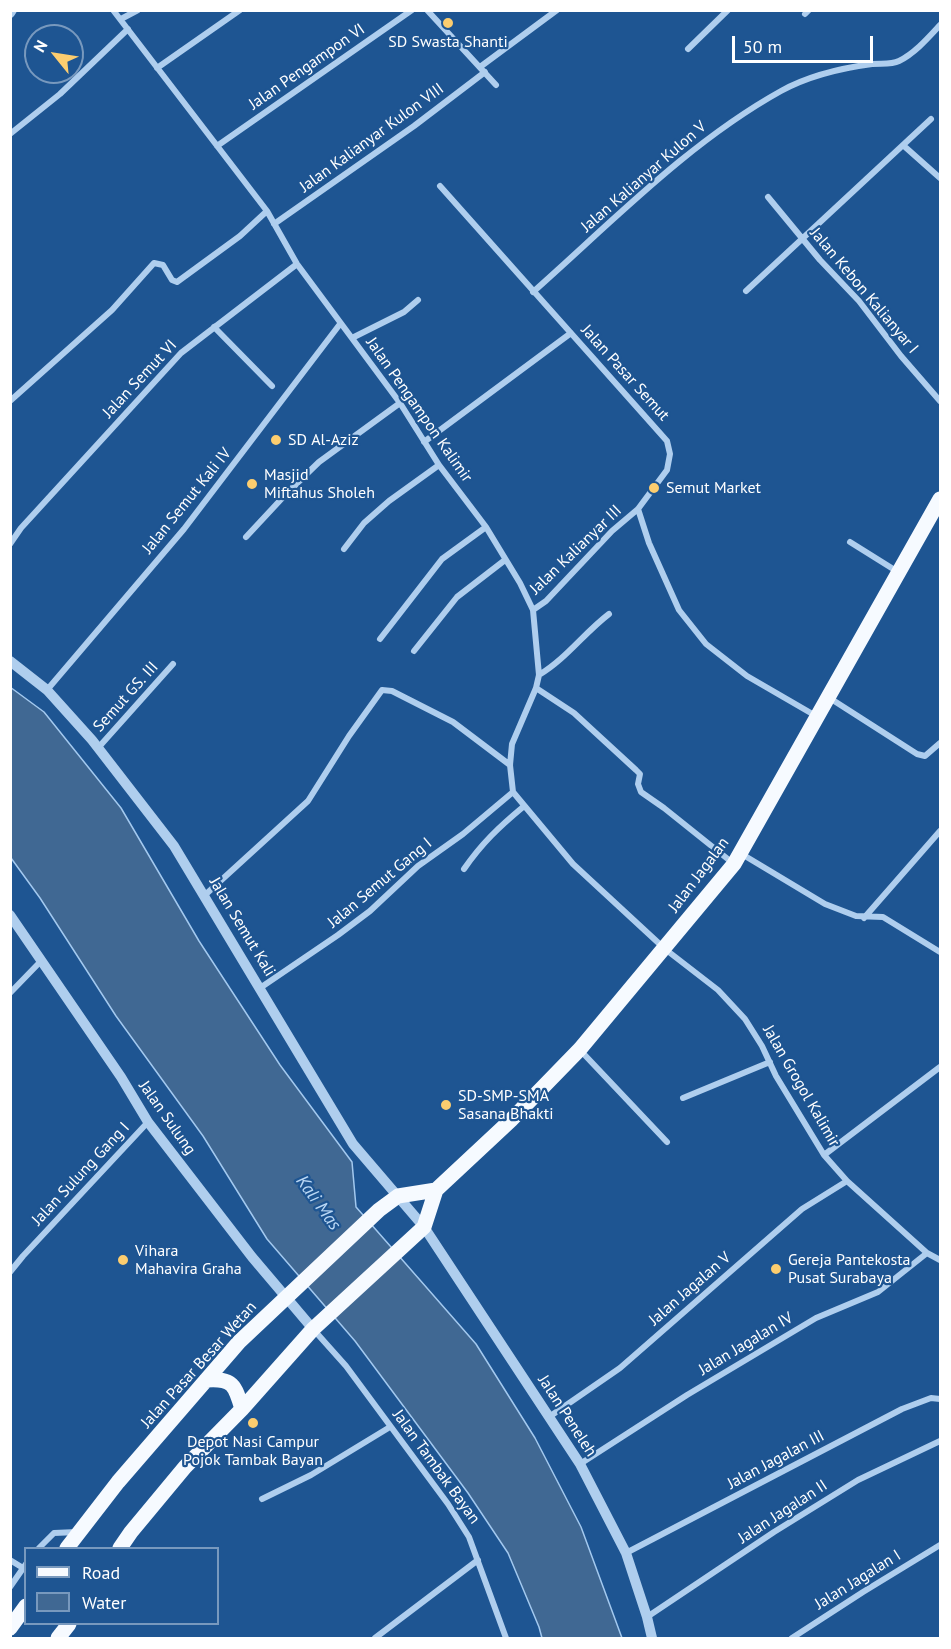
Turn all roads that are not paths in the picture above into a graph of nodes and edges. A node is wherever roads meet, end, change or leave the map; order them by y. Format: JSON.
{"nodes":[{"id":1,"x":113,"y":10,"type":"edge"},
{"id":2,"x":138,"y":10,"type":"edge"},
{"id":3,"x":240,"y":10,"type":"edge"},
{"id":4,"x":412,"y":10,"type":"edge"},
{"id":5,"x":427,"y":10,"type":"edge"},
{"id":6,"x":557,"y":10,"type":"edge"},
{"id":7,"x":728,"y":10,"type":"edge"},
{"id":8,"x":121,"y":19,"type":"junction"},
{"id":9,"x":940,"y":25,"type":"edge"},
{"id":10,"x":128,"y":29,"type":"junction"},
{"id":11,"x":688,"y":49,"type":"dead end"},
{"id":12,"x":157,"y":68,"type":"junction"},
{"id":13,"x":483,"y":69,"type":"junction"},
{"id":14,"x":496,"y":85,"type":"dead end"},
{"id":15,"x":931,"y":119,"type":"dead end"},
{"id":16,"x":10,"y":134,"type":"edge"},
{"id":17,"x":217,"y":146,"type":"junction"},
{"id":18,"x":904,"y":146,"type":"junction"},
{"id":19,"x":940,"y":178,"type":"edge"},
{"id":20,"x":440,"y":186,"type":"dead end"},
{"id":21,"x":768,"y":197,"type":"dead end"},
{"id":22,"x":267,"y":211,"type":"junction"},
{"id":23,"x":274,"y":224,"type":"junction"},
{"id":24,"x":803,"y":240,"type":"junction"},
{"id":25,"x":297,"y":264,"type":"junction"},
{"id":26,"x":533,"y":291,"type":"junction"},
{"id":27,"x":746,"y":291,"type":"dead end"},
{"id":28,"x":418,"y":300,"type":"dead end"},
{"id":29,"x":340,"y":324,"type":"junction"},
{"id":30,"x":214,"y":327,"type":"junction"},
{"id":31,"x":571,"y":333,"type":"junction"},
{"id":32,"x":352,"y":338,"type":"junction"},
{"id":33,"x":272,"y":386,"type":"dead end"},
{"id":34,"x":10,"y":401,"type":"edge"},
{"id":35,"x":940,"y":401,"type":"edge"},
{"id":36,"x":400,"y":403,"type":"junction"},
{"id":37,"x":424,"y":442,"type":"junction"},
{"id":38,"x":439,"y":465,"type":"junction"},
{"id":39,"x":940,"y":499,"type":"edge"},
{"id":40,"x":638,"y":509,"type":"junction"},
{"id":41,"x":486,"y":527,"type":"junction"},
{"id":42,"x":246,"y":537,"type":"dead end"},
{"id":43,"x":850,"y":542,"type":"dead end"},
{"id":44,"x":10,"y":544,"type":"edge"},
{"id":45,"x":344,"y":549,"type":"dead end"},
{"id":46,"x":505,"y":560,"type":"junction"},
{"id":47,"x":898,"y":572,"type":"junction"},
{"id":48,"x":533,"y":610,"type":"junction"},
{"id":49,"x":609,"y":614,"type":"dead end"},
{"id":50,"x":380,"y":639,"type":"dead end"},
{"id":51,"x":414,"y":651,"type":"dead end"},
{"id":52,"x":10,"y":660,"type":"edge"},
{"id":53,"x":173,"y":664,"type":"dead end"},
{"id":54,"x":539,"y":675,"type":"junction"},
{"id":55,"x":536,"y":688,"type":"junction"},
{"id":56,"x":47,"y":690,"type":"junction"},
{"id":57,"x":828,"y":697,"type":"junction"},
{"id":58,"x":818,"y":717,"type":"junction"},
{"id":59,"x":940,"y":744,"type":"edge"},
{"id":60,"x":98,"y":747,"type":"junction"},
{"id":61,"x":510,"y":765,"type":"junction"},
{"id":62,"x":513,"y":792,"type":"junction"},
{"id":63,"x":524,"y":807,"type":"junction"},
{"id":64,"x":940,"y":831,"type":"edge"},
{"id":65,"x":737,"y":859,"type":"junction"},
{"id":66,"x":464,"y":869,"type":"dead end"},
{"id":67,"x":205,"y":895,"type":"junction"},
{"id":68,"x":10,"y":915,"type":"edge"},
{"id":69,"x":864,"y":918,"type":"junction"},
{"id":70,"x":665,"y":949,"type":"junction"},
{"id":71,"x":940,"y":952,"type":"edge"},
{"id":72,"x":41,"y":961,"type":"junction"},
{"id":73,"x":260,"y":988,"type":"junction"},
{"id":74,"x":10,"y":993,"type":"edge"},
{"id":75,"x":580,"y":1049,"type":"junction"},
{"id":76,"x":770,"y":1062,"type":"junction"},
{"id":77,"x":940,"y":1067,"type":"edge"},
{"id":78,"x":683,"y":1098,"type":"dead end"},
{"id":79,"x":148,"y":1122,"type":"junction"},
{"id":80,"x":667,"y":1142,"type":"dead end"},
{"id":81,"x":824,"y":1155,"type":"junction"},
{"id":82,"x":847,"y":1181,"type":"junction"},
{"id":83,"x":435,"y":1190,"type":"junction"},
{"id":84,"x":398,"y":1196,"type":"junction"},
{"id":85,"x":424,"y":1227,"type":"junction"},
{"id":86,"x":927,"y":1253,"type":"junction"},
{"id":87,"x":940,"y":1260,"type":"edge"},
{"id":88,"x":10,"y":1272,"type":"edge"},
{"id":89,"x":286,"y":1298,"type":"junction"},
{"id":90,"x":313,"y":1329,"type":"junction"},
{"id":91,"x":206,"y":1380,"type":"junction"},
{"id":92,"x":940,"y":1399,"type":"edge"},
{"id":93,"x":242,"y":1409,"type":"junction"},
{"id":94,"x":549,"y":1417,"type":"junction"},
{"id":95,"x":390,"y":1427,"type":"junction"},
{"id":96,"x":940,"y":1440,"type":"edge"},
{"id":97,"x":580,"y":1464,"type":"junction"},
{"id":98,"x":262,"y":1499,"type":"dead end"},
{"id":99,"x":80,"y":1532,"type":"junction"},
{"id":100,"x":940,"y":1545,"type":"edge"},
{"id":101,"x":40,"y":1547,"type":"edge"},
{"id":102,"x":68,"y":1547,"type":"edge"},
{"id":103,"x":121,"y":1547,"type":"edge"},
{"id":104,"x":626,"y":1553,"type":"junction"},
{"id":105,"x":10,"y":1560,"type":"edge"},
{"id":106,"x":478,"y":1560,"type":"junction"},
{"id":107,"x":24,"y":1566,"type":"edge"},
{"id":108,"x":10,"y":1587,"type":"edge"},
{"id":109,"x":24,"y":1609,"type":"edge"},
{"id":110,"x":647,"y":1617,"type":"junction"},
{"id":111,"x":68,"y":1625,"type":"edge"},
{"id":112,"x":10,"y":1628,"type":"edge"},
{"id":113,"x":58,"y":1638,"type":"edge"},
{"id":114,"x":375,"y":1638,"type":"edge"},
{"id":115,"x":506,"y":1638,"type":"edge"},
{"id":116,"x":652,"y":1638,"type":"edge"},
{"id":117,"x":792,"y":1638,"type":"edge"}],
"edges":[{"from":1,"to":8,"type":"street","name":"Jalan Pengampon Kalimir"},
{"from":2,"to":8,"type":"street"},
{"from":3,"to":12,"type":"street"},
{"from":4,"to":17,"type":"street","name":"Jalan Pengampon VI"},
{"from":5,"to":13,"type":"street"},
{"from":6,"to":13,"type":"street","name":"Jalan Kalianyar Kulon VIII"},
{"from":7,"to":11,"type":"street"},
{"from":8,"to":10,"type":"street","name":"Jalan Pengampon Kalimir"},
{"from":9,"to":26,"type":"street","name":"Jalan Kalianyar Kulon V"},
{"from":10,"to":12,"type":"street","name":"Jalan Pengampon Kalimir"},
{"from":10,"to":16,"type":"street"},
{"from":12,"to":17,"type":"street","name":"Jalan Pengampon Kalimir"},
{"from":13,"to":14,"type":"street"},
{"from":13,"to":23,"type":"street","name":"Jalan Kalianyar Kulon VIII"},
{"from":15,"to":18,"type":"street"},
{"from":17,"to":22,"type":"street","name":"Jalan Pengampon Kalimir"},
{"from":18,"to":19,"type":"street"},
{"from":18,"to":24,"type":"street"},
{"from":20,"to":26,"type":"street","name":"Jalan Pasar Semut"},
{"from":21,"to":24,"type":"street","name":"Jalan Kebon Kalianyar I"},
{"from":22,"to":23,"type":"street","name":"Jalan Pengampon Kalimir"},
{"from":22,"to":34,"type":"street"},
{"from":23,"to":25,"type":"street","name":"Jalan Pengampon Kalimir"},
{"from":24,"to":27,"type":"street"},
{"from":24,"to":35,"type":"street","name":"Jalan Kebon Kalianyar I"},
{"from":25,"to":29,"type":"street","name":"Jalan Pengampon Kalimir"},
{"from":25,"to":30,"type":"street","name":"Jalan Semut VI"},
{"from":26,"to":31,"type":"street","name":"Jalan Pasar Semut"},
{"from":28,"to":32,"type":"street"},
{"from":29,"to":32,"type":"street","name":"Jalan Pengampon Kalimir"},
{"from":29,"to":56,"type":"street","name":"Jalan Semut Kali IV"},
{"from":30,"to":33,"type":"street"},
{"from":30,"to":44,"type":"street","name":"Jalan Semut VI"},
{"from":31,"to":37,"type":"street"},
{"from":31,"to":40,"type":"street","name":"Jalan Pasar Semut"},
{"from":32,"to":36,"type":"street","name":"Jalan Pengampon Kalimir"},
{"from":36,"to":37,"type":"street","name":"Jalan Pengampon Kalimir"},
{"from":36,"to":42,"type":"street"},
{"from":37,"to":38,"type":"street","name":"Jalan Pengampon Kalimir"},
{"from":38,"to":41,"type":"street","name":"Jalan Pengampon Kalimir"},
{"from":38,"to":45,"type":"street"},
{"from":39,"to":47,"type":"main road","name":"Jalan Jagalan"},
{"from":40,"to":48,"type":"street","name":"Jalan Kalianyar III"},
{"from":40,"to":58,"type":"street"},
{"from":41,"to":46,"type":"street","name":"Jalan Pengampon Kalimir"},
{"from":41,"to":50,"type":"street"},
{"from":43,"to":47,"type":"street"},
{"from":46,"to":48,"type":"street","name":"Jalan Pengampon Kalimir"},
{"from":46,"to":51,"type":"street"},
{"from":47,"to":57,"type":"main road","name":"Jalan Jagalan"},
{"from":48,"to":54,"type":"street","name":"Jalan Pengampon Kalimir"},
{"from":49,"to":54,"type":"street"},
{"from":52,"to":56,"type":"street","name":"Jalan Semut Kali"},
{"from":53,"to":60,"type":"street","name":"Semut GS. III"},
{"from":54,"to":55,"type":"street","name":"Jalan Pengampon Kalimir"},
{"from":55,"to":61,"type":"street","name":"Jalan Pengampon Kalimir"},
{"from":55,"to":65,"type":"street"},
{"from":56,"to":60,"type":"street","name":"Jalan Semut Kali"},
{"from":57,"to":58,"type":"main road","name":"Jalan Jagalan"},
{"from":57,"to":59,"type":"street"},
{"from":58,"to":65,"type":"main road","name":"Jalan Jagalan"},
{"from":60,"to":67,"type":"street","name":"Jalan Semut Kali"},
{"from":61,"to":62,"type":"street","name":"Jalan Pengampon Kalimir"},
{"from":61,"to":67,"type":"street"},
{"from":62,"to":63,"type":"street","name":"Jalan Pengampon Kalimir"},
{"from":62,"to":73,"type":"street","name":"Jalan Semut Gang I"},
{"from":63,"to":66,"type":"street"},
{"from":63,"to":70,"type":"street","name":"Jalan Pengampon Kalimir"},
{"from":64,"to":69,"type":"street"},
{"from":65,"to":69,"type":"street"},
{"from":65,"to":70,"type":"main road","name":"Jalan Jagalan"},
{"from":67,"to":73,"type":"street","name":"Jalan Semut Kali"},
{"from":68,"to":72,"type":"street","name":"Jalan Sulung"},
{"from":69,"to":71,"type":"street"},
{"from":70,"to":75,"type":"main road","name":"Jalan Jagalan"},
{"from":70,"to":76,"type":"street","name":"Jalan Grogol Kalimir"},
{"from":72,"to":74,"type":"street"},
{"from":72,"to":79,"type":"street","name":"Jalan Sulung"},
{"from":73,"to":84,"type":"street","name":"Jalan Semut Kali"},
{"from":75,"to":80,"type":"street"},
{"from":75,"to":83,"type":"main road","name":"Jalan Jagalan"},
{"from":76,"to":78,"type":"street"},
{"from":76,"to":81,"type":"street","name":"Jalan Grogol Kalimir"},
{"from":77,"to":81,"type":"street"},
{"from":79,"to":88,"type":"street","name":"Jalan Sulung Gang I"},
{"from":79,"to":89,"type":"street","name":"Jalan Sulung"},
{"from":81,"to":82,"type":"street","name":"Jalan Grogol Kalimir"},
{"from":82,"to":86,"type":"street","name":"Jalan Grogol Kalimir"},
{"from":82,"to":94,"type":"street","name":"Jalan Jagalan V"},
{"from":83,"to":84,"type":"main road"},
{"from":83,"to":85,"type":"main road"},
{"from":84,"to":85,"type":"street","name":"Jalan Semut Kali"},
{"from":84,"to":89,"type":"main road","name":"Jalan Pasar Besar Wetan"},
{"from":85,"to":90,"type":"main road"},
{"from":85,"to":94,"type":"street","name":"Jalan Peneleh"},
{"from":86,"to":87,"type":"street","name":"Jalan Grogol Kalimir"},
{"from":86,"to":97,"type":"street","name":"Jalan Jagalan IV"},
{"from":89,"to":90,"type":"street","name":"Jalan Sulung"},
{"from":89,"to":91,"type":"main road","name":"Jalan Pasar Besar Wetan"},
{"from":90,"to":93,"type":"main road"},
{"from":90,"to":95,"type":"street","name":"Jalan Tambak Bayan"},
{"from":91,"to":93,"type":"main road"},
{"from":91,"to":99,"type":"main road","name":"Jalan Pasar Besar Wetan"},
{"from":92,"to":104,"type":"street","name":"Jalan Jagalan III"},
{"from":93,"to":103,"type":"main road"},
{"from":94,"to":97,"type":"street","name":"Jalan Peneleh"},
{"from":95,"to":98,"type":"street"},
{"from":95,"to":106,"type":"street","name":"Jalan Tambak Bayan"},
{"from":96,"to":110,"type":"street","name":"Jalan Jagalan II"},
{"from":97,"to":104,"type":"street","name":"Jalan Peneleh"},
{"from":99,"to":101,"type":"street"},
{"from":99,"to":102,"type":"main road","name":"Jalan Pasar Besar Wetan"},
{"from":100,"to":117,"type":"street","name":"Jalan Jagalan I"},
{"from":104,"to":110,"type":"street","name":"Jalan Peneleh"},
{"from":105,"to":107,"type":"street"},
{"from":106,"to":114,"type":"street"},
{"from":106,"to":115,"type":"street","name":"Jalan Tambak Bayan"},
{"from":107,"to":108,"type":"street"},
{"from":109,"to":112,"type":"main road"},
{"from":110,"to":116,"type":"street","name":"Jalan Peneleh"},
{"from":111,"to":113,"type":"main road"}]}
